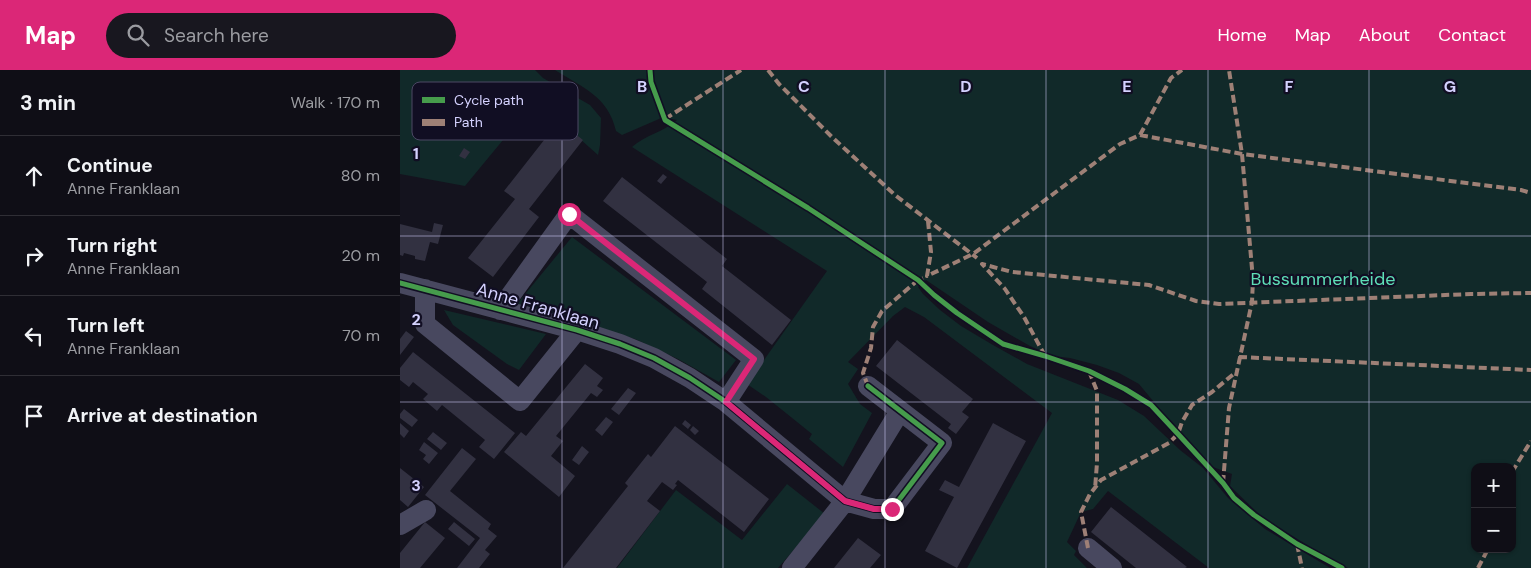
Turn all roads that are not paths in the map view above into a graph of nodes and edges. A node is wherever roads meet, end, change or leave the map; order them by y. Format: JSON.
{"nodes":[{"id":1,"x":400,"y":283,"type":"edge"},
{"id":2,"x":425,"y":289,"type":"junction"},
{"id":3,"x":500,"y":310,"type":"junction"},
{"id":4,"x":577,"y":330,"type":"junction"},
{"id":5,"x":868,"y":386,"type":"dead end"},
{"id":6,"x":726,"y":402,"type":"junction"},
{"id":7,"x":900,"y":411,"type":"junction"},
{"id":8,"x":845,"y":501,"type":"junction"},
{"id":9,"x":426,"y":510,"type":"dead end"},
{"id":10,"x":400,"y":525,"type":"edge"},
{"id":11,"x":1088,"y":548,"type":"dead end"},
{"id":12,"x":792,"y":568,"type":"edge"},
{"id":13,"x":1112,"y":568,"type":"edge"}],
"edges":[{"from":1,"to":2,"type":"street","name":"Anne Franklaan"},
{"from":2,"to":3,"type":"street","name":"Anne Franklaan"},
{"from":2,"to":4,"type":"street","name":"Anne Franklaan"},
{"from":3,"to":4,"type":"street","name":"Anne Franklaan"},
{"from":3,"to":6,"type":"street","name":"Anne Franklaan"},
{"from":4,"to":6,"type":"street","name":"Anne Franklaan"},
{"from":5,"to":7,"type":"street","name":"Anne Franklaan"},
{"from":6,"to":8,"type":"street","name":"Anne Franklaan"},
{"from":7,"to":8,"type":"street"},
{"from":7,"to":8,"type":"street","name":"Anne Franklaan"},
{"from":8,"to":12,"type":"street"},
{"from":9,"to":10,"type":"street"},
{"from":11,"to":13,"type":"street"}]}
